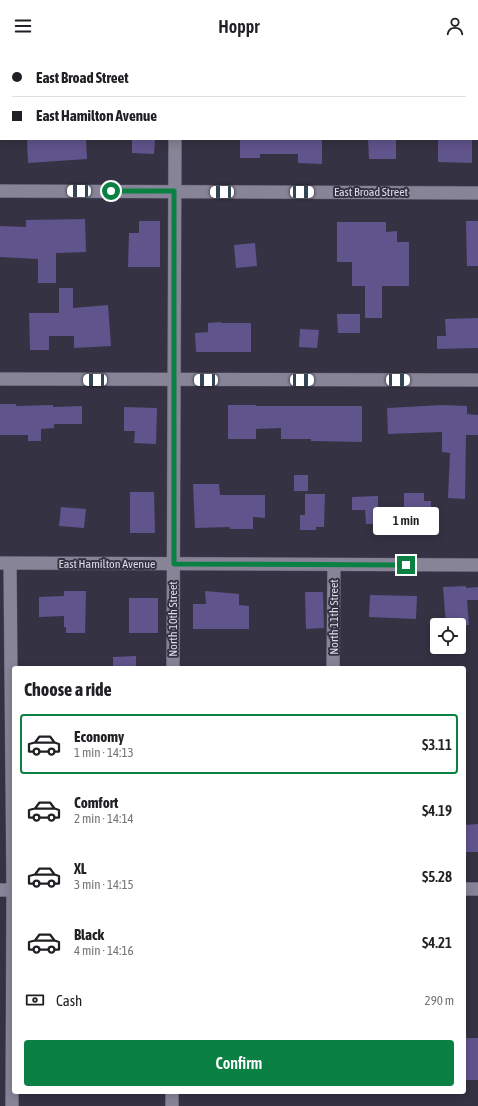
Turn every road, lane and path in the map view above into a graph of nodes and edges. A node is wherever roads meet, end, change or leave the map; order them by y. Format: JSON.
{"nodes":[{"id":1,"x":175,"y":140,"type":"edge"},
{"id":2,"x":0,"y":191,"type":"edge"},
{"id":3,"x":174,"y":191,"type":"junction"},
{"id":4,"x":478,"y":193,"type":"edge"},
{"id":5,"x":0,"y":379,"type":"edge"},
{"id":6,"x":174,"y":380,"type":"junction"},
{"id":7,"x":478,"y":380,"type":"edge"},
{"id":8,"x":5,"y":564,"type":"edge"},
{"id":9,"x":174,"y":564,"type":"junction"},
{"id":10,"x":334,"y":565,"type":"junction"},
{"id":11,"x":478,"y":565,"type":"edge"},
{"id":12,"x":173,"y":666,"type":"edge"},
{"id":13,"x":333,"y":666,"type":"edge"},
{"id":14,"x":466,"y":889,"type":"edge"},
{"id":15,"x":478,"y":889,"type":"edge"},
{"id":16,"x":9,"y":890,"type":"edge"},
{"id":17,"x":172,"y":1094,"type":"edge"},
{"id":18,"x":12,"y":1106,"type":"edge"},
{"id":19,"x":172,"y":1106,"type":"edge"}],
"edges":[{"from":1,"to":3,"type":"street","name":"North 10th Street"},
{"from":2,"to":3,"type":"street","name":"East Broad Street"},
{"from":3,"to":4,"type":"street","name":"East Broad Street"},
{"from":3,"to":6,"type":"street","name":"North 10th Street"},
{"from":5,"to":6,"type":"street"},
{"from":6,"to":7,"type":"street"},
{"from":6,"to":9,"type":"street","name":"North 10th Street"},
{"from":8,"to":9,"type":"street","name":"East Hamilton Avenue"},
{"from":8,"to":16,"type":"street"},
{"from":9,"to":10,"type":"street","name":"East Hamilton Avenue"},
{"from":9,"to":12,"type":"street","name":"North 10th Street"},
{"from":10,"to":11,"type":"street","name":"East Hamilton Avenue"},
{"from":10,"to":13,"type":"street","name":"North 11th Street"},
{"from":14,"to":15,"type":"street"},
{"from":16,"to":18,"type":"street"},
{"from":17,"to":19,"type":"street"}]}
